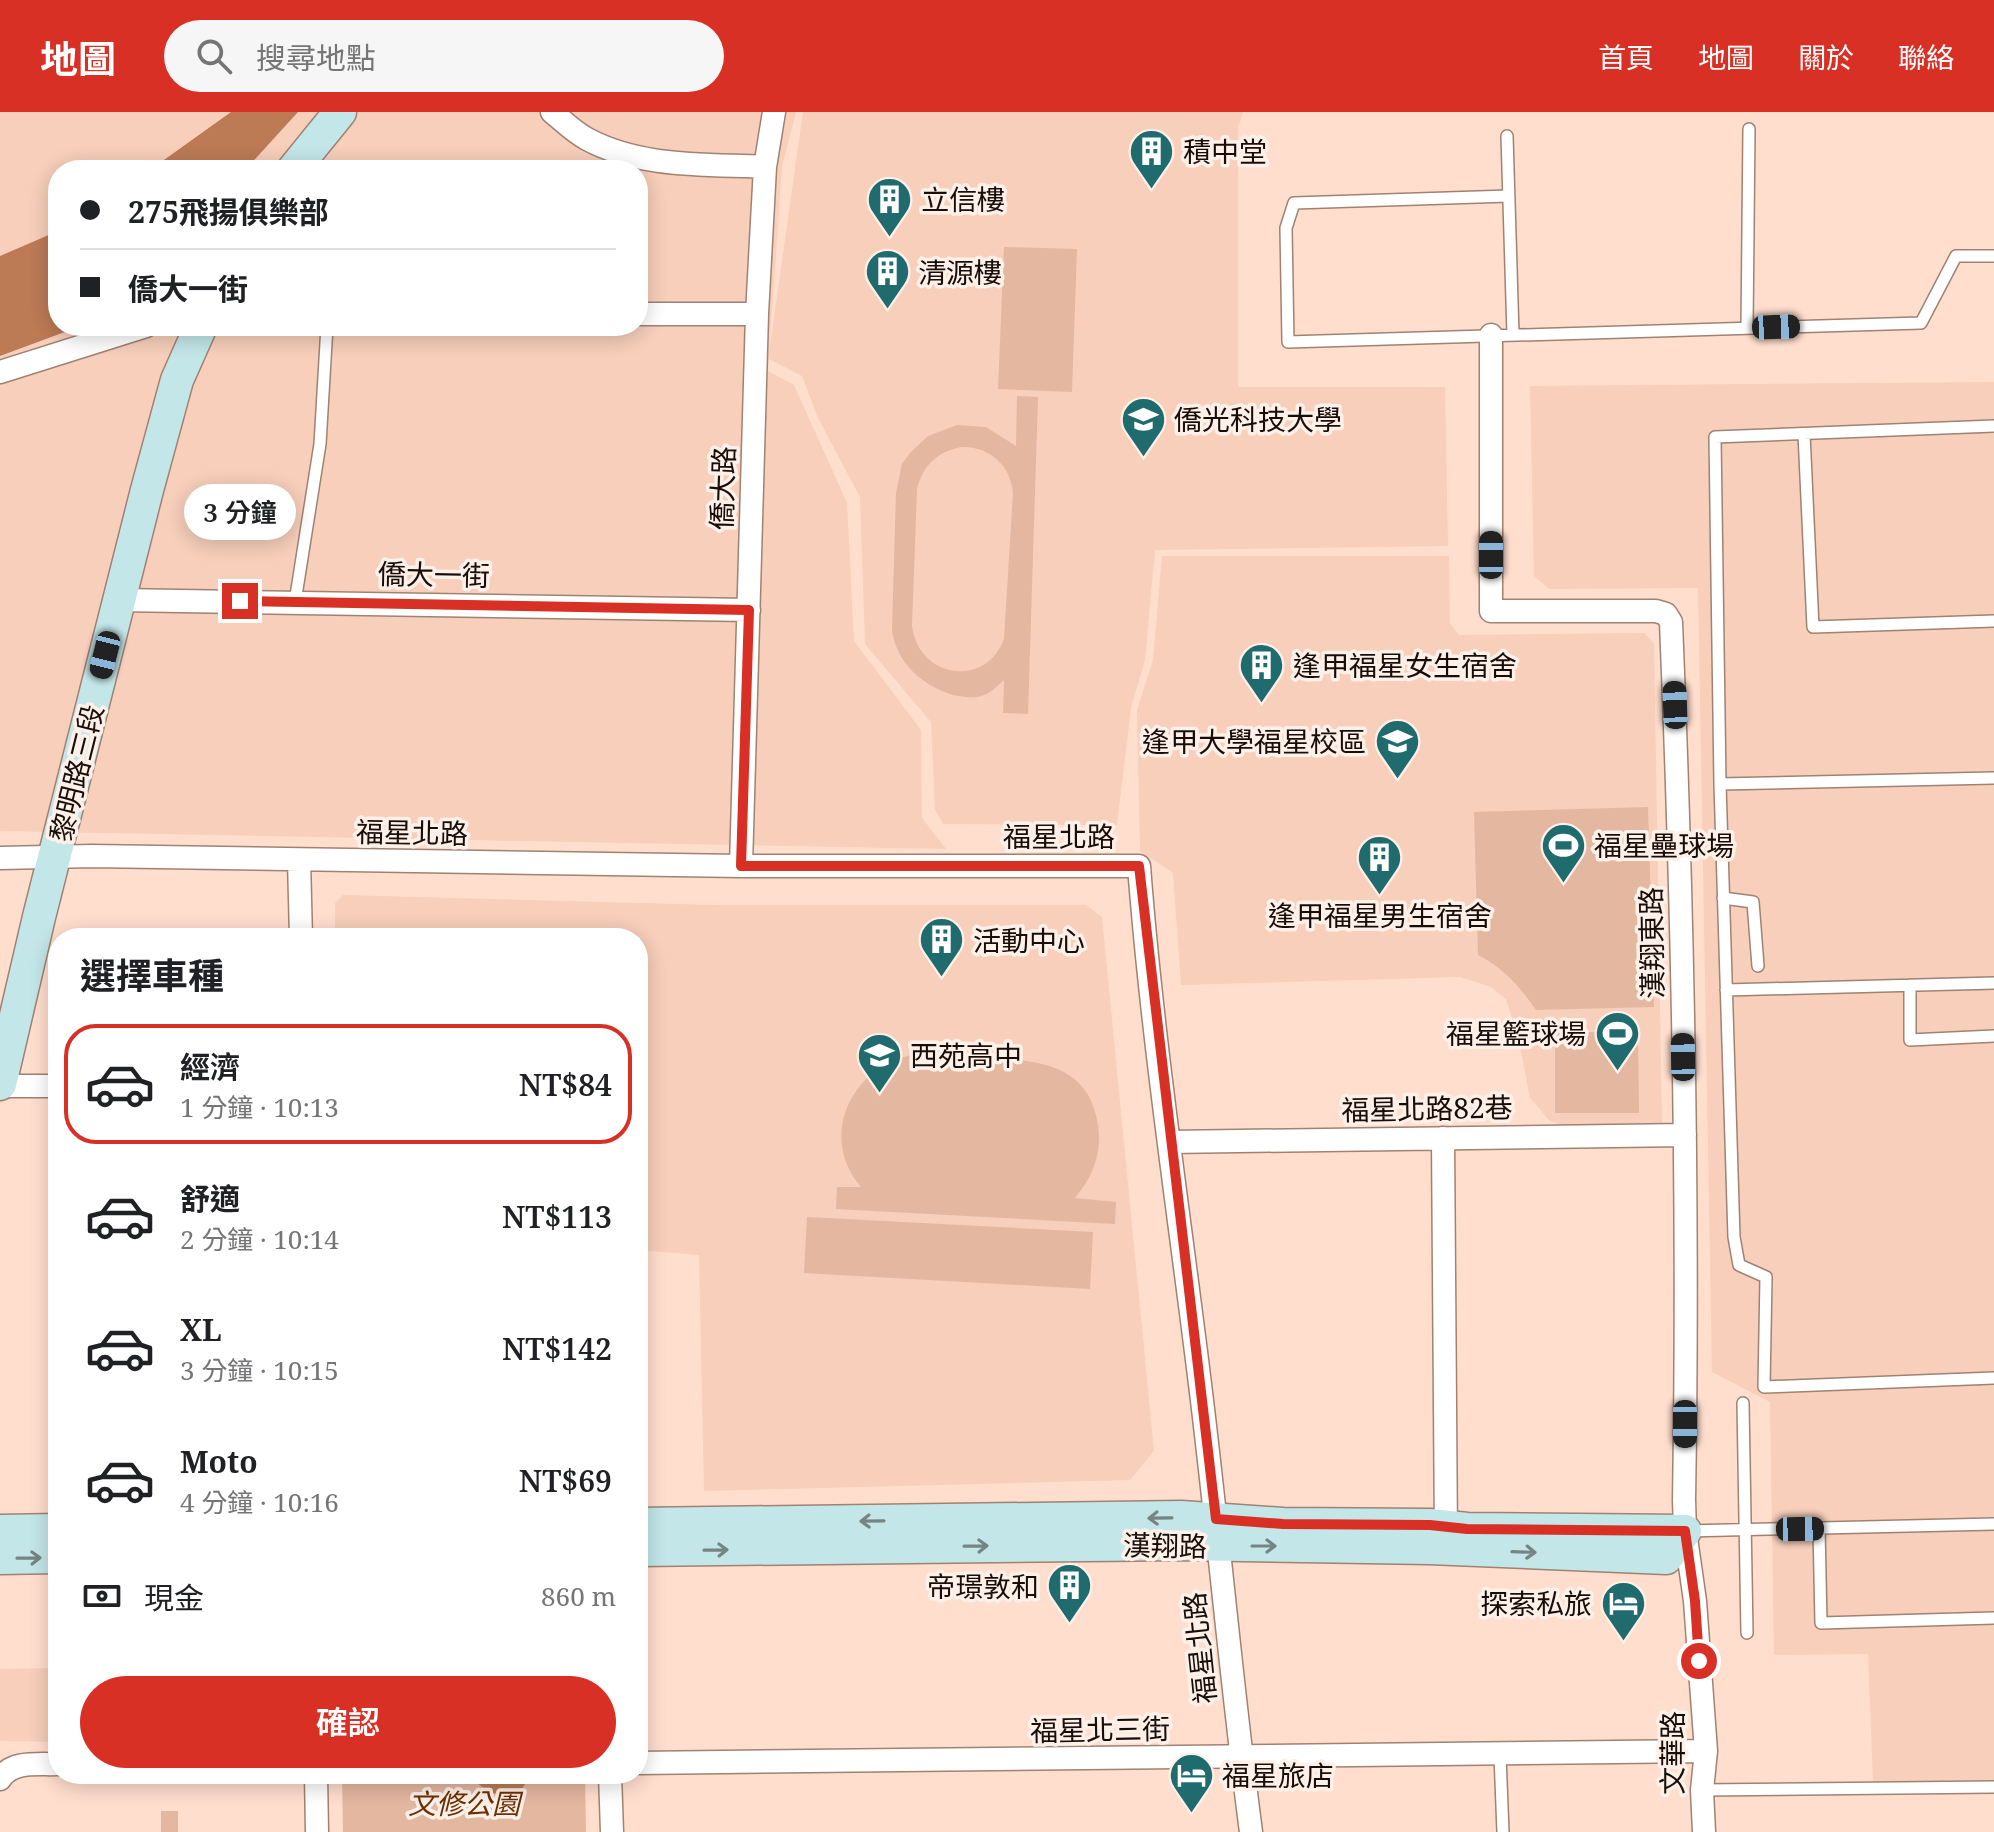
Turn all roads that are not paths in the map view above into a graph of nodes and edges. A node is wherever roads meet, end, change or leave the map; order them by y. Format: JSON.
{"nodes":[{"id":1,"x":340,"y":112,"type":"edge"},
{"id":2,"x":552,"y":112,"type":"edge"},
{"id":3,"x":774,"y":112,"type":"edge"},
{"id":4,"x":1749,"y":129,"type":"dead end"},
{"id":5,"x":1507,"y":136,"type":"dead end"},
{"id":6,"x":301,"y":160,"type":"edge"},
{"id":7,"x":765,"y":167,"type":"junction"},
{"id":8,"x":1509,"y":196,"type":"junction"},
{"id":9,"x":1994,"y":256,"type":"edge"},
{"id":10,"x":648,"y":314,"type":"edge"},
{"id":11,"x":757,"y":314,"type":"junction"},
{"id":12,"x":1747,"y":328,"type":"junction"},
{"id":13,"x":1502,"y":335,"type":"junction"},
{"id":14,"x":114,"y":336,"type":"edge"},
{"id":15,"x":197,"y":336,"type":"edge"},
{"id":16,"x":326,"y":336,"type":"edge"},
{"id":17,"x":0,"y":372,"type":"edge"},
{"id":18,"x":1994,"y":426,"type":"edge"},
{"id":19,"x":1804,"y":434,"type":"junction"},
{"id":20,"x":119,"y":600,"type":"junction"},
{"id":21,"x":295,"y":602,"type":"junction"},
{"id":22,"x":749,"y":610,"type":"junction"},
{"id":23,"x":1994,"y":621,"type":"edge"},
{"id":24,"x":1994,"y":778,"type":"edge"},
{"id":25,"x":1720,"y":784,"type":"junction"},
{"id":26,"x":0,"y":858,"type":"edge"},
{"id":27,"x":55,"y":858,"type":"junction"},
{"id":28,"x":299,"y":860,"type":"junction"},
{"id":29,"x":741,"y":866,"type":"junction"},
{"id":30,"x":1723,"y":898,"type":"junction"},
{"id":31,"x":301,"y":928,"type":"edge"},
{"id":32,"x":1758,"y":966,"type":"dead end"},
{"id":33,"x":1994,"y":983,"type":"edge"},
{"id":34,"x":1910,"y":985,"type":"junction"},
{"id":35,"x":1726,"y":990,"type":"junction"},
{"id":36,"x":1994,"y":1036,"type":"edge"},
{"id":37,"x":0,"y":1085,"type":"edge"},
{"id":38,"x":48,"y":1086,"type":"edge"},
{"id":39,"x":1685,"y":1135,"type":"junction"},
{"id":40,"x":1443,"y":1138,"type":"junction"},
{"id":41,"x":1170,"y":1142,"type":"junction"},
{"id":42,"x":1994,"y":1378,"type":"edge"},
{"id":43,"x":1743,"y":1403,"type":"dead end"},
{"id":44,"x":648,"y":1524,"type":"edge"},
{"id":45,"x":1994,"y":1524,"type":"edge"},
{"id":46,"x":1819,"y":1528,"type":"junction"},
{"id":47,"x":1746,"y":1529,"type":"junction"},
{"id":48,"x":48,"y":1530,"type":"edge"},
{"id":49,"x":0,"y":1531,"type":"edge"},
{"id":50,"x":1685,"y":1531,"type":"junction"},
{"id":51,"x":1217,"y":1532,"type":"junction"},
{"id":52,"x":1446,"y":1538,"type":"junction"},
{"id":53,"x":648,"y":1550,"type":"edge"},
{"id":54,"x":48,"y":1557,"type":"edge"},
{"id":55,"x":0,"y":1558,"type":"edge"},
{"id":56,"x":1994,"y":1618,"type":"edge"},
{"id":57,"x":1747,"y":1633,"type":"dead end"},
{"id":58,"x":1706,"y":1751,"type":"junction"},
{"id":59,"x":1500,"y":1755,"type":"junction"},
{"id":60,"x":1240,"y":1757,"type":"junction"},
{"id":61,"x":648,"y":1763,"type":"edge"},
{"id":62,"x":48,"y":1764,"type":"edge"},
{"id":63,"x":0,"y":1779,"type":"edge"},
{"id":64,"x":316,"y":1784,"type":"edge"},
{"id":65,"x":610,"y":1784,"type":"edge"},
{"id":66,"x":1994,"y":1787,"type":"edge"},
{"id":67,"x":1702,"y":1790,"type":"junction"},
{"id":68,"x":317,"y":1832,"type":"edge"},
{"id":69,"x":612,"y":1832,"type":"edge"},
{"id":70,"x":1251,"y":1832,"type":"edge"},
{"id":71,"x":1503,"y":1832,"type":"edge"},
{"id":72,"x":1704,"y":1832,"type":"edge"}],
"edges":[{"from":1,"to":6,"type":"street"},
{"from":2,"to":7,"type":"street"},
{"from":3,"to":7,"type":"street","name":"僑大路"},
{"from":4,"to":12,"type":"lane"},
{"from":5,"to":8,"type":"lane"},
{"from":7,"to":11,"type":"street","name":"僑大路"},
{"from":8,"to":13,"type":"lane"},
{"from":8,"to":13,"type":"lane"},
{"from":9,"to":12,"type":"lane"},
{"from":10,"to":11,"type":"street"},
{"from":11,"to":22,"type":"street","name":"僑大路"},
{"from":12,"to":13,"type":"lane"},
{"from":13,"to":39,"type":"street","name":"漢翔東路"},
{"from":14,"to":17,"type":"street"},
{"from":15,"to":20,"type":"street","name":"黎明路三段"},
{"from":16,"to":21,"type":"lane"},
{"from":18,"to":19,"type":"lane"},
{"from":19,"to":23,"type":"lane"},
{"from":19,"to":25,"type":"lane"},
{"from":20,"to":21,"type":"street","name":"僑大一街"},
{"from":20,"to":27,"type":"street","name":"黎明路三段"},
{"from":21,"to":22,"type":"street","name":"僑大一街"},
{"from":22,"to":29,"type":"street","name":"僑大路"},
{"from":24,"to":25,"type":"lane"},
{"from":25,"to":30,"type":"lane"},
{"from":26,"to":27,"type":"street","name":"福星北路"},
{"from":27,"to":28,"type":"street","name":"福星北路"},
{"from":27,"to":37,"type":"street","name":"黎明路三段"},
{"from":28,"to":29,"type":"street","name":"福星北路"},
{"from":28,"to":31,"type":"street"},
{"from":29,"to":41,"type":"street","name":"福星北路"},
{"from":30,"to":32,"type":"lane"},
{"from":30,"to":35,"type":"lane"},
{"from":33,"to":34,"type":"lane"},
{"from":34,"to":35,"type":"lane"},
{"from":34,"to":36,"type":"lane"},
{"from":35,"to":42,"type":"lane"},
{"from":37,"to":38,"type":"street"},
{"from":39,"to":40,"type":"street","name":"福星北路82巷"},
{"from":39,"to":50,"type":"street","name":"漢翔東路"},
{"from":40,"to":41,"type":"street","name":"福星北路82巷"},
{"from":40,"to":52,"type":"street"},
{"from":41,"to":51,"type":"street","name":"福星北路"},
{"from":43,"to":47,"type":"lane"},
{"from":51,"to":44,"type":"street","name":"漢翔路","one_way":true},
{"from":45,"to":46,"type":"lane"},
{"from":46,"to":47,"type":"lane"},
{"from":46,"to":56,"type":"lane"},
{"from":47,"to":50,"type":"lane"},
{"from":47,"to":57,"type":"lane"},
{"from":48,"to":49,"type":"street"},
{"from":50,"to":52,"type":"street","name":"漢翔路"},
{"from":50,"to":58,"type":"street","name":"文華路"},
{"from":51,"to":52,"type":"street","name":"漢翔路"},
{"from":53,"to":51,"type":"street","name":"漢翔路","one_way":true},
{"from":51,"to":60,"type":"street","name":"福星北路"},
{"from":55,"to":54,"type":"street","one_way":true},
{"from":58,"to":59,"type":"street","name":"福星北三街"},
{"from":58,"to":67,"type":"street","name":"文華路"},
{"from":59,"to":60,"type":"street","name":"福星北三街"},
{"from":59,"to":71,"type":"lane"},
{"from":60,"to":61,"type":"street","name":"福星北三街"},
{"from":60,"to":70,"type":"street","name":"福星北路"},
{"from":62,"to":63,"type":"street"},
{"from":64,"to":68,"type":"street"},
{"from":65,"to":69,"type":"street"},
{"from":66,"to":67,"type":"lane"},
{"from":67,"to":72,"type":"street","name":"文華路"}]}
